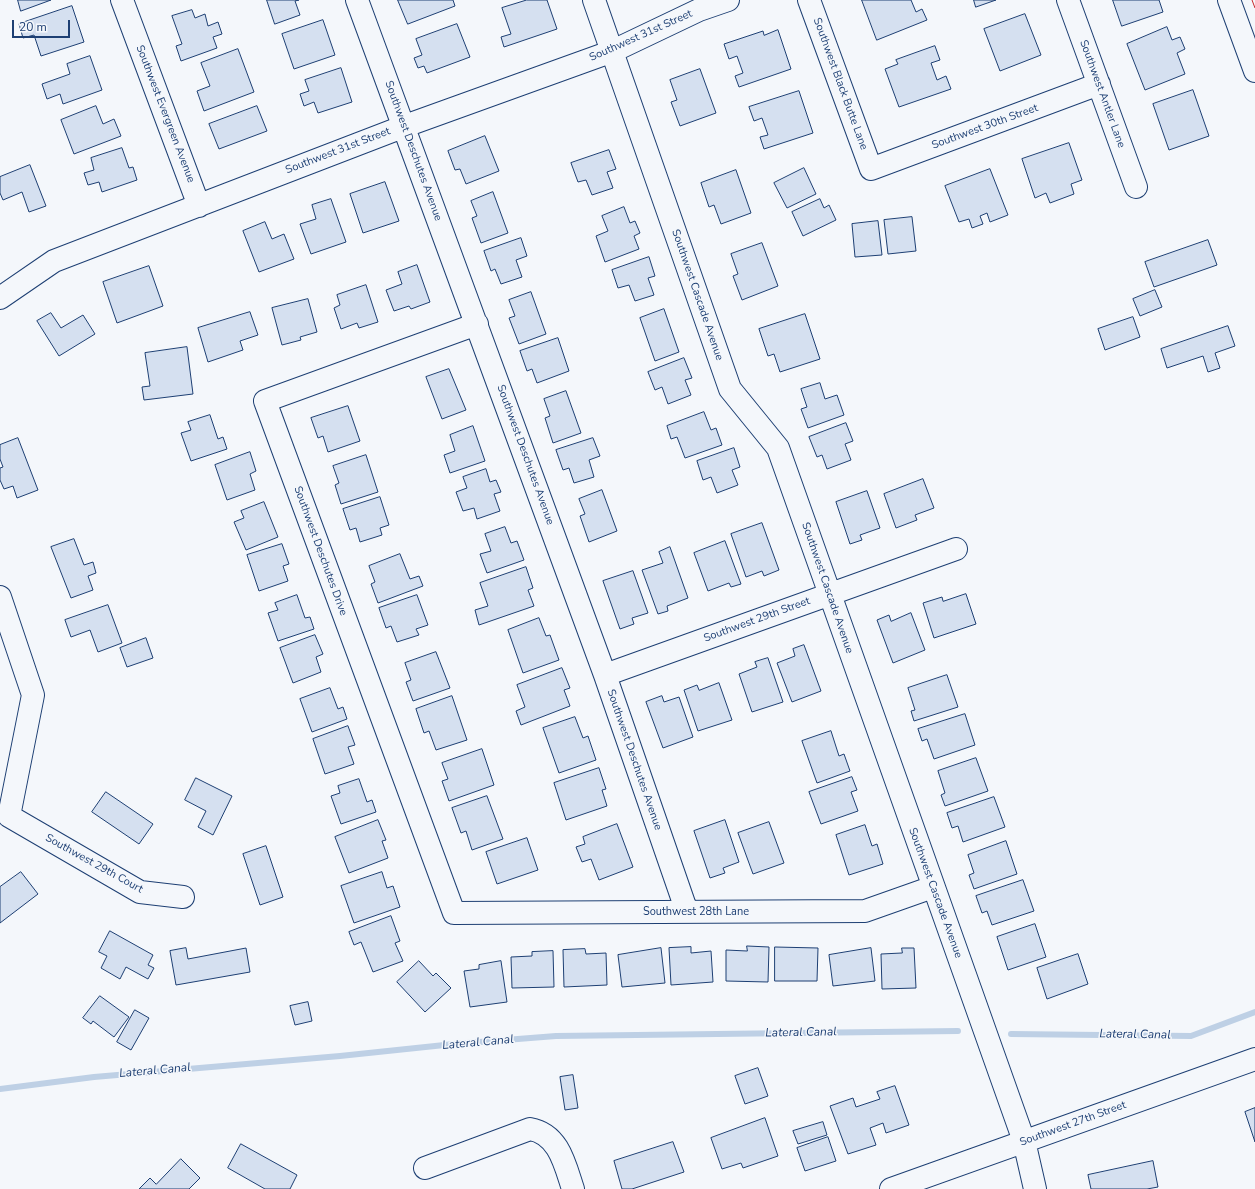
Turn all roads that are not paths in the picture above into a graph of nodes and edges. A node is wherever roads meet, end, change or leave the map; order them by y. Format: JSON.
{"nodes":[{"id":1,"x":122,"y":0,"type":"edge"},
{"id":2,"x":357,"y":0,"type":"edge"},
{"id":3,"x":594,"y":0,"type":"edge"},
{"id":4,"x":728,"y":0,"type":"edge"},
{"id":5,"x":809,"y":0,"type":"edge"},
{"id":6,"x":1068,"y":0,"type":"edge"},
{"id":7,"x":1229,"y":0,"type":"edge"},
{"id":8,"x":613,"y":51,"type":"junction"},
{"id":9,"x":1255,"y":71,"type":"edge"},
{"id":10,"x":1098,"y":84,"type":"junction"},
{"id":11,"x":405,"y":126,"type":"junction"},
{"id":12,"x":871,"y":169,"type":"joint"},
{"id":13,"x":1136,"y":187,"type":"dead end"},
{"id":14,"x":199,"y":206,"type":"junction"},
{"id":15,"x":0,"y":298,"type":"edge"},
{"id":16,"x":477,"y":324,"type":"junction"},
{"id":17,"x":956,"y":549,"type":"dead end"},
{"id":18,"x":829,"y":594,"type":"junction"},
{"id":19,"x":0,"y":596,"type":"edge"},
{"id":20,"x":605,"y":675,"type":"junction"},
{"id":21,"x":4,"y":818,"type":"edge"},
{"id":22,"x":933,"y":887,"type":"junction"},
{"id":23,"x":183,"y":898,"type":"dead end"},
{"id":24,"x":687,"y":912,"type":"junction"},
{"id":25,"x":454,"y":913,"type":"joint"},
{"id":26,"x":1255,"y":1059,"type":"edge"},
{"id":27,"x":1024,"y":1141,"type":"junction"},
{"id":28,"x":425,"y":1168,"type":"dead end"},
{"id":29,"x":573,"y":1189,"type":"edge"},
{"id":30,"x":891,"y":1189,"type":"edge"},
{"id":31,"x":1035,"y":1189,"type":"edge"}],
"edges":[{"from":1,"to":14,"type":"street","name":"Southwest Evergreen Avenue"},
{"from":2,"to":11,"type":"street","name":"Southwest Deschutes Avenue"},
{"from":3,"to":8,"type":"street","name":"Southwest Cascade Avenue"},
{"from":4,"to":8,"type":"street","name":"Southwest 31st Street"},
{"from":5,"to":12,"type":"street","name":"Southwest Black Butte Lane"},
{"from":6,"to":10,"type":"street","name":"Southwest Antler Lane"},
{"from":7,"to":9,"type":"street"},
{"from":8,"to":11,"type":"street","name":"Southwest 31st Street"},
{"from":8,"to":18,"type":"street","name":"Southwest Cascade Avenue"},
{"from":10,"to":12,"type":"street","name":"Southwest 30th Street"},
{"from":10,"to":13,"type":"street","name":"Southwest Antler Lane"},
{"from":11,"to":14,"type":"street","name":"Southwest 31st Street"},
{"from":11,"to":16,"type":"street","name":"Southwest Deschutes Avenue"},
{"from":14,"to":15,"type":"street","name":"Southwest 31st Street"},
{"from":16,"to":20,"type":"street","name":"Southwest Deschutes Avenue"},
{"from":16,"to":25,"type":"street","name":"Southwest Deschutes Drive"},
{"from":17,"to":18,"type":"street","name":"Southwest 29th Street"},
{"from":18,"to":20,"type":"street","name":"Southwest 29th Street"},
{"from":18,"to":22,"type":"street","name":"Southwest Cascade Avenue"},
{"from":19,"to":21,"type":"street"},
{"from":20,"to":24,"type":"street","name":"Southwest Deschutes Avenue"},
{"from":21,"to":23,"type":"street","name":"Southwest 29th Court"},
{"from":22,"to":24,"type":"street","name":"Southwest 28th Lane"},
{"from":22,"to":27,"type":"street","name":"Southwest Cascade Avenue"},
{"from":24,"to":25,"type":"street","name":"Southwest 28th Lane"},
{"from":26,"to":27,"type":"street","name":"Southwest 27th Street"},
{"from":27,"to":30,"type":"street","name":"Southwest 27th Street"},
{"from":27,"to":31,"type":"street","name":"Southwest Cascade Avenue"},
{"from":28,"to":29,"type":"street"}]}
